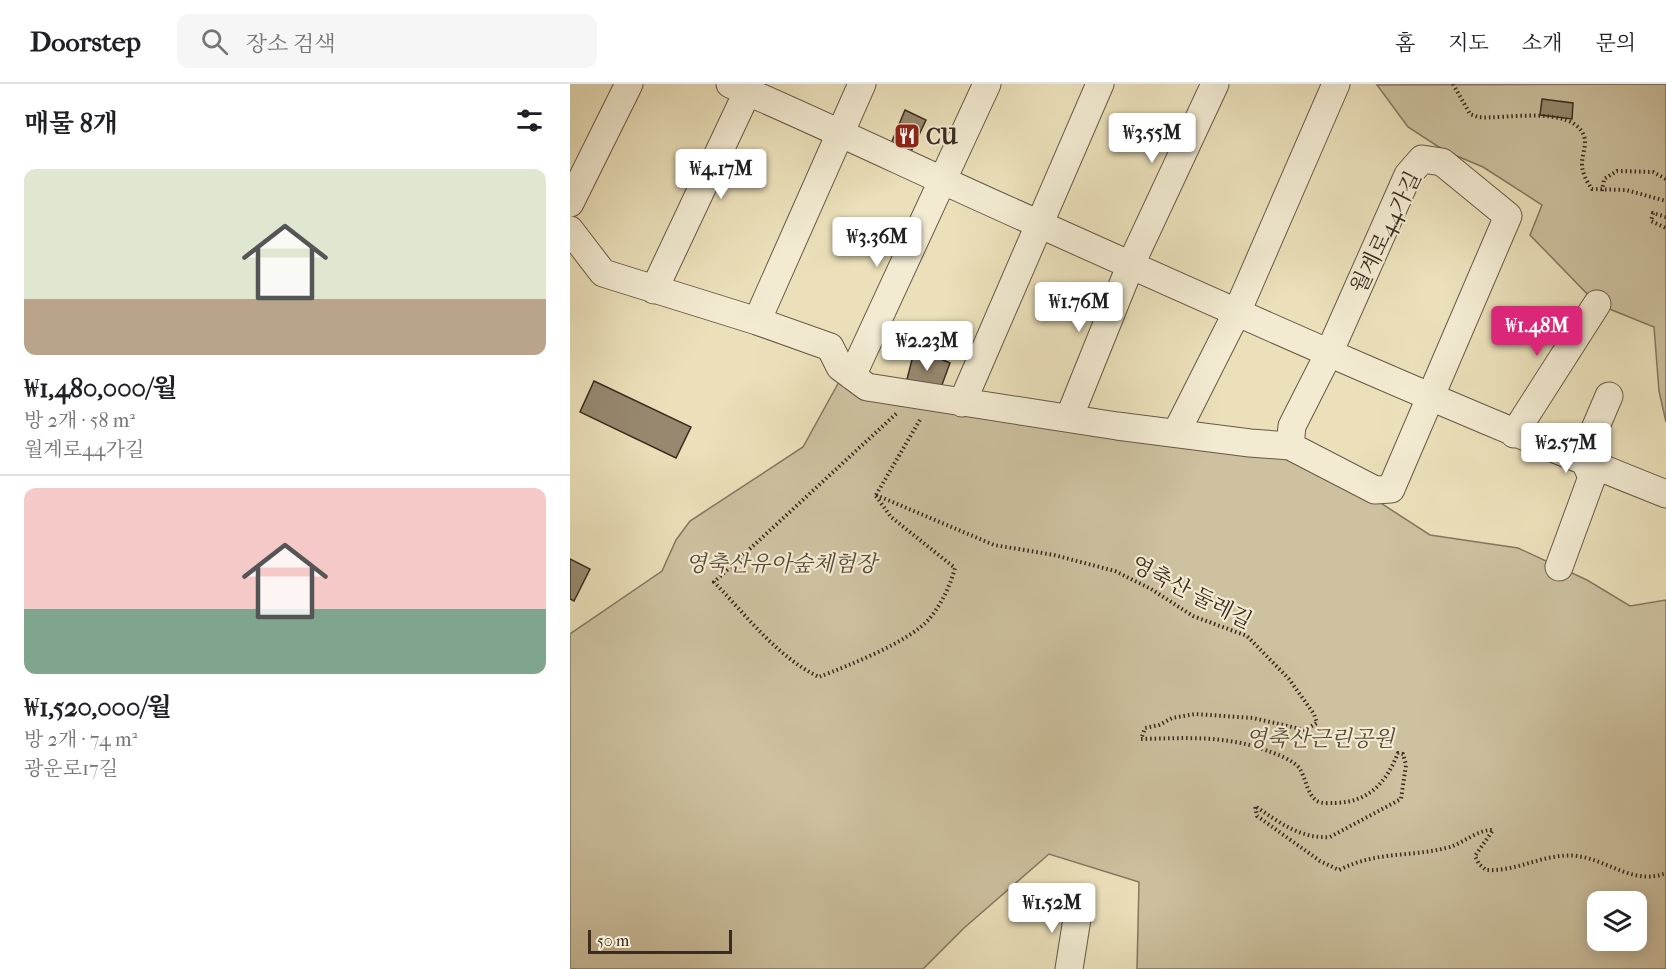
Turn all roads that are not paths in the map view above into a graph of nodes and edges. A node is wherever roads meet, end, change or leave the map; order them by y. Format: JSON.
{"nodes":[{"id":1,"x":629,"y":84,"type":"edge"},
{"id":2,"x":862,"y":84,"type":"edge"},
{"id":3,"x":987,"y":84,"type":"edge"},
{"id":4,"x":1100,"y":84,"type":"edge"},
{"id":5,"x":1215,"y":84,"type":"edge"},
{"id":6,"x":1336,"y":84,"type":"edge"},
{"id":7,"x":743,"y":86,"type":"edge"},
{"id":8,"x":842,"y":132,"type":"junction"},
{"id":9,"x":942,"y":179,"type":"junction"},
{"id":10,"x":570,"y":203,"type":"edge"},
{"id":11,"x":1038,"y":224,"type":"junction"},
{"id":12,"x":570,"y":230,"type":"edge"},
{"id":13,"x":1131,"y":264,"type":"junction"},
{"id":14,"x":654,"y":290,"type":"junction"},
{"id":15,"x":1597,"y":304,"type":"dead end"},
{"id":16,"x":1237,"y":312,"type":"junction"},
{"id":17,"x":757,"y":321,"type":"junction"},
{"id":18,"x":1329,"y":353,"type":"junction"},
{"id":19,"x":852,"y":376,"type":"junction"},
{"id":20,"x":1609,"y":396,"type":"dead end"},
{"id":21,"x":1430,"y":397,"type":"junction"},
{"id":22,"x":962,"y":403,"type":"junction"},
{"id":23,"x":1069,"y":418,"type":"junction"},
{"id":24,"x":1176,"y":433,"type":"junction"},
{"id":25,"x":1515,"y":434,"type":"junction"},
{"id":26,"x":1290,"y":446,"type":"junction"},
{"id":27,"x":1585,"y":462,"type":"junction"},
{"id":28,"x":1666,"y":494,"type":"edge"},
{"id":29,"x":1559,"y":567,"type":"dead end"},
{"id":30,"x":1033,"y":900,"type":"dead end"},
{"id":31,"x":1069,"y":969,"type":"edge"}],
"edges":[{"from":1,"to":10,"type":"street"},
{"from":2,"to":8,"type":"street"},
{"from":3,"to":9,"type":"street"},
{"from":4,"to":11,"type":"street"},
{"from":5,"to":13,"type":"street"},
{"from":6,"to":16,"type":"street"},
{"from":7,"to":8,"type":"street"},
{"from":7,"to":14,"type":"street"},
{"from":8,"to":9,"type":"street"},
{"from":8,"to":17,"type":"street"},
{"from":9,"to":11,"type":"street"},
{"from":9,"to":19,"type":"street"},
{"from":11,"to":13,"type":"street"},
{"from":11,"to":22,"type":"street"},
{"from":12,"to":14,"type":"street"},
{"from":13,"to":16,"type":"street"},
{"from":13,"to":23,"type":"street"},
{"from":14,"to":17,"type":"street"},
{"from":15,"to":25,"type":"street"},
{"from":16,"to":18,"type":"street"},
{"from":16,"to":24,"type":"street"},
{"from":17,"to":19,"type":"street"},
{"from":18,"to":21,"type":"street"},
{"from":18,"to":21,"type":"street","name":"월계로44가길"},
{"from":18,"to":26,"type":"street"},
{"from":19,"to":22,"type":"street"},
{"from":20,"to":27,"type":"street"},
{"from":21,"to":25,"type":"street"},
{"from":21,"to":26,"type":"street"},
{"from":22,"to":23,"type":"street"},
{"from":23,"to":24,"type":"street"},
{"from":24,"to":26,"type":"street"},
{"from":25,"to":27,"type":"street"},
{"from":27,"to":28,"type":"street"},
{"from":27,"to":29,"type":"street"},
{"from":30,"to":31,"type":"street"}]}
